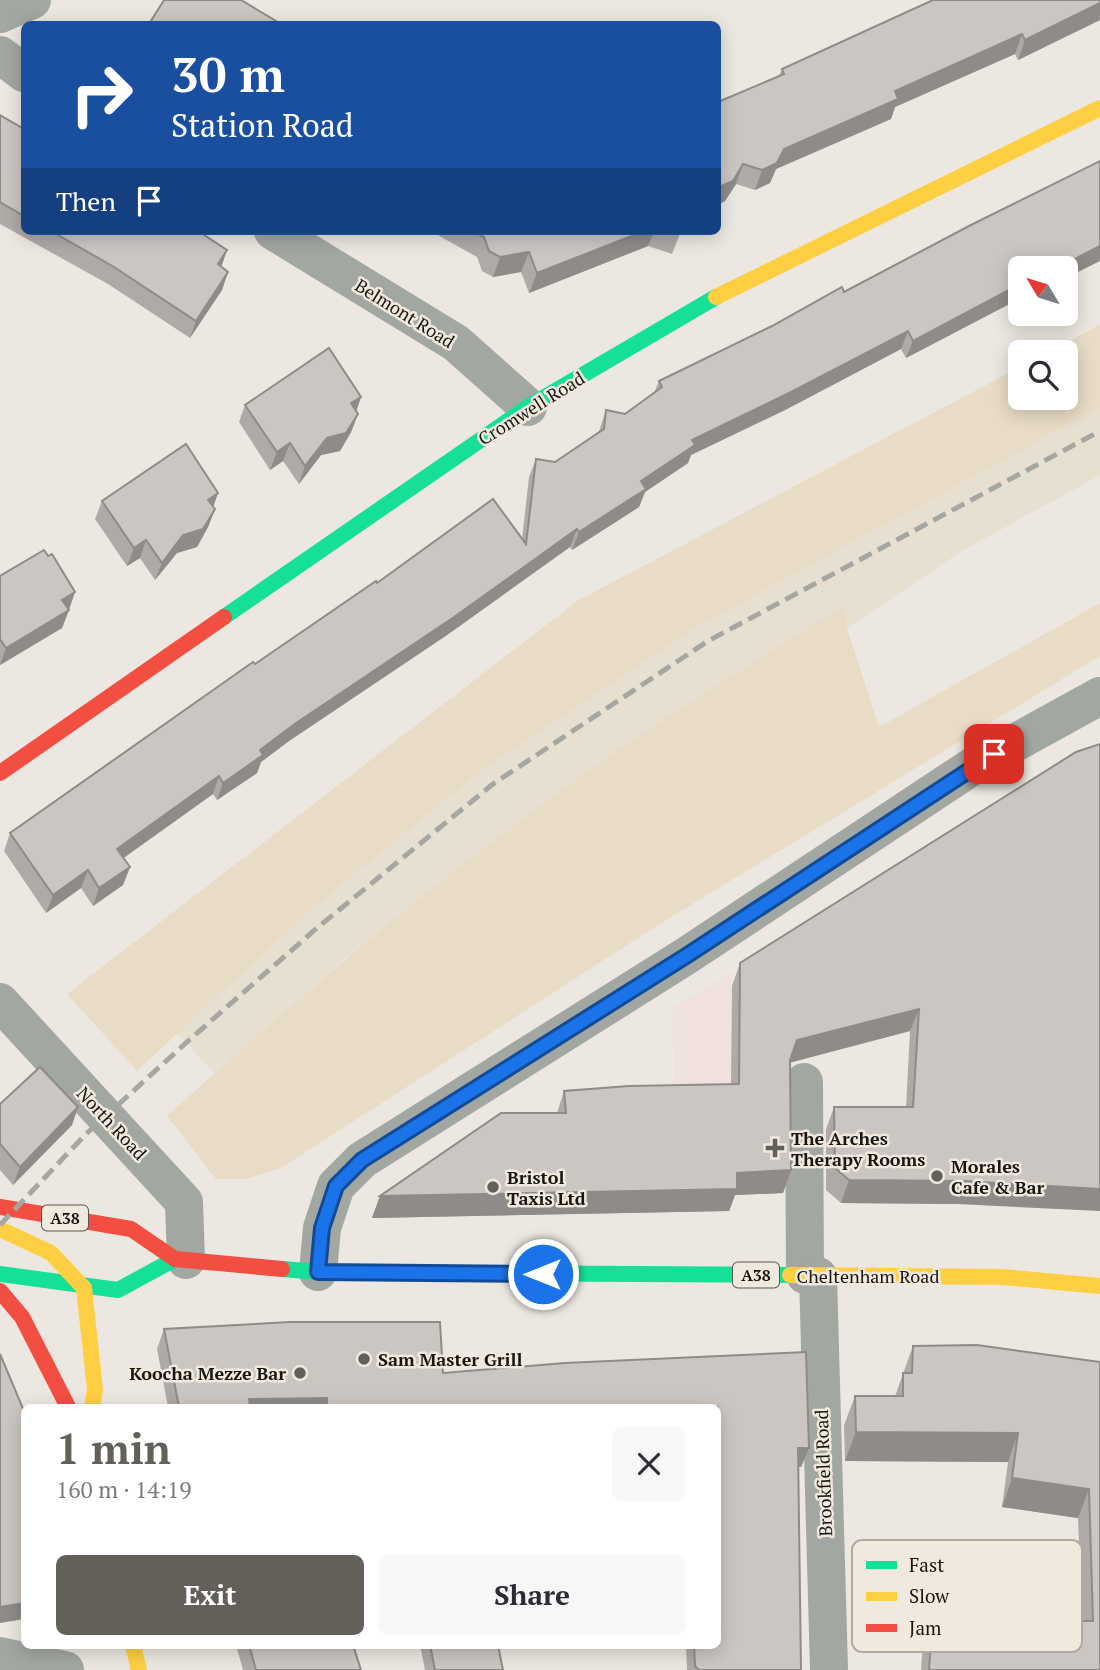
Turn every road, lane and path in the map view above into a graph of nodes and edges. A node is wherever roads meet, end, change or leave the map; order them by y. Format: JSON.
{"nodes":[{"id":1,"x":32,"y":0,"type":"edge"},
{"id":2,"x":0,"y":14,"type":"edge"},
{"id":3,"x":0,"y":55,"type":"edge"},
{"id":4,"x":21,"y":71,"type":"edge"},
{"id":5,"x":1100,"y":108,"type":"edge"},
{"id":6,"x":280,"y":235,"type":"edge"},
{"id":7,"x":528,"y":407,"type":"junction"},
{"id":8,"x":1100,"y":696,"type":"edge"},
{"id":9,"x":0,"y":773,"type":"edge"},
{"id":10,"x":0,"y":1002,"type":"edge"},
{"id":11,"x":804,"y":1082,"type":"dead end"},
{"id":12,"x":0,"y":1207,"type":"edge"},
{"id":13,"x":0,"y":1229,"type":"edge"},
{"id":14,"x":180,"y":1259,"type":"junction"},
{"id":15,"x":318,"y":1272,"type":"junction"},
{"id":16,"x":0,"y":1274,"type":"edge"},
{"id":17,"x":812,"y":1276,"type":"junction"},
{"id":18,"x":1100,"y":1286,"type":"edge"},
{"id":19,"x":84,"y":1288,"type":"junction"},
{"id":20,"x":0,"y":1291,"type":"edge"},
{"id":21,"x":67,"y":1404,"type":"edge"},
{"id":22,"x":93,"y":1404,"type":"edge"},
{"id":23,"x":134,"y":1649,"type":"edge"},
{"id":24,"x":0,"y":1656,"type":"edge"},
{"id":25,"x":65,"y":1670,"type":"edge"},
{"id":26,"x":139,"y":1670,"type":"edge"},
{"id":27,"x":829,"y":1670,"type":"edge"}],
"edges":[{"from":1,"to":2,"type":"street"},
{"from":3,"to":4,"type":"street"},
{"from":5,"to":7,"type":"street","name":"Cromwell Road"},
{"from":6,"to":7,"type":"street","name":"Belmont Road"},
{"from":7,"to":9,"type":"street","name":"Cromwell Road"},
{"from":8,"to":15,"type":"street"},
{"from":10,"to":14,"type":"street","name":"North Road"},
{"from":11,"to":17,"type":"street","name":"Brookfield Road"},
{"from":12,"to":14,"type":"street","name":"Cheltenham Road","number":"A38"},
{"from":13,"to":19,"type":"street"},
{"from":14,"to":15,"type":"street","name":"Cheltenham Road","number":"A38"},
{"from":14,"to":19,"type":"street"},
{"from":15,"to":17,"type":"street","name":"Cheltenham Road","number":"A38"},
{"from":16,"to":19,"type":"street"},
{"from":17,"to":18,"type":"street","name":"Cheltenham Road","number":"A38"},
{"from":17,"to":27,"type":"street","name":"Brookfield Road"},
{"from":19,"to":22,"type":"street"},
{"from":20,"to":21,"type":"street"},
{"from":23,"to":26,"type":"street"},
{"from":24,"to":25,"type":"street"}]}
